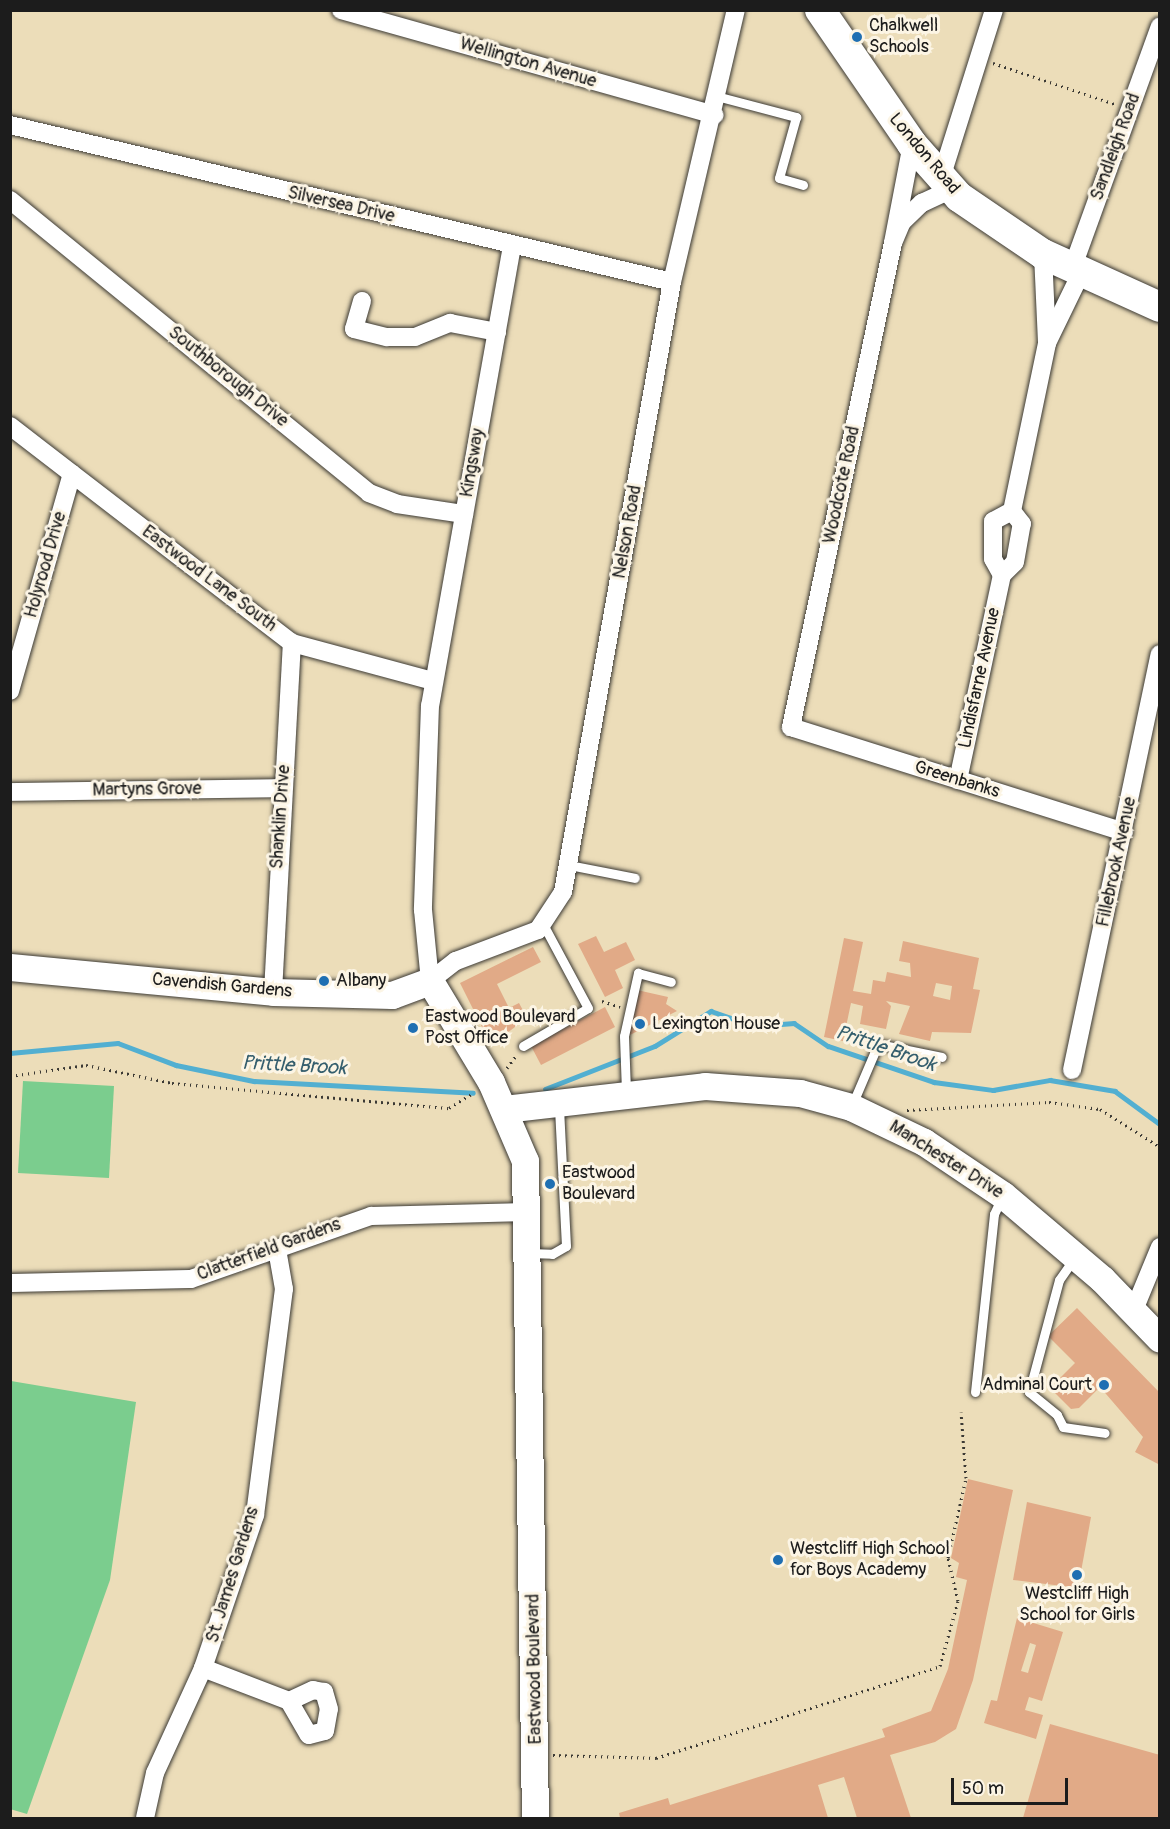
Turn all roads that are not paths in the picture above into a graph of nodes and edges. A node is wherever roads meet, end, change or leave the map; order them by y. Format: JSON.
{"nodes":[{"id":1,"x":341,"y":10,"type":"edge"},
{"id":2,"x":736,"y":10,"type":"edge"},
{"id":3,"x":820,"y":10,"type":"edge"},
{"id":4,"x":994,"y":10,"type":"edge"},
{"id":5,"x":1160,"y":26,"type":"edge"},
{"id":6,"x":720,"y":97,"type":"junction"},
{"id":7,"x":715,"y":115,"type":"junction"},
{"id":8,"x":10,"y":125,"type":"edge"},
{"id":9,"x":912,"y":144,"type":"junction"},
{"id":10,"x":946,"y":184,"type":"junction"},
{"id":11,"x":803,"y":185,"type":"dead end"},
{"id":12,"x":10,"y":200,"type":"edge"},
{"id":13,"x":893,"y":243,"type":"junction"},
{"id":14,"x":512,"y":246,"type":"junction"},
{"id":15,"x":1043,"y":254,"type":"junction"},
{"id":16,"x":1076,"y":271,"type":"junction"},
{"id":17,"x":672,"y":282,"type":"junction"},
{"id":18,"x":362,"y":302,"type":"dead end"},
{"id":19,"x":1160,"y":307,"type":"edge"},
{"id":20,"x":497,"y":332,"type":"junction"},
{"id":21,"x":1047,"y":343,"type":"junction"},
{"id":22,"x":10,"y":426,"type":"edge"},
{"id":23,"x":72,"y":474,"type":"junction"},
{"id":24,"x":1012,"y":511,"type":"junction"},
{"id":25,"x":464,"y":514,"type":"junction"},
{"id":26,"x":1002,"y":575,"type":"junction"},
{"id":27,"x":292,"y":643,"type":"junction"},
{"id":28,"x":1160,"y":654,"type":"edge"},
{"id":29,"x":433,"y":681,"type":"junction"},
{"id":30,"x":10,"y":691,"type":"edge"},
{"id":31,"x":791,"y":727,"type":"joint"},
{"id":32,"x":958,"y":780,"type":"junction"},
{"id":33,"x":283,"y":788,"type":"junction"},
{"id":34,"x":10,"y":792,"type":"edge"},
{"id":35,"x":1124,"y":832,"type":"junction"},
{"id":36,"x":569,"y":865,"type":"junction"},
{"id":37,"x":635,"y":878,"type":"dead end"},
{"id":38,"x":544,"y":926,"type":"junction"},
{"id":39,"x":10,"y":967,"type":"edge"},
{"id":40,"x":430,"y":981,"type":"junction"},
{"id":41,"x":671,"y":982,"type":"dead end"},
{"id":42,"x":273,"y":992,"type":"junction"},
{"id":43,"x":523,"y":1046,"type":"road end"},
{"id":44,"x":942,"y":1058,"type":"dead end"},
{"id":45,"x":1072,"y":1070,"type":"dead end"},
{"id":46,"x":625,"y":1081,"type":"junction"},
{"id":47,"x":559,"y":1100,"type":"junction"},
{"id":48,"x":851,"y":1107,"type":"junction"},
{"id":49,"x":504,"y":1109,"type":"junction"},
{"id":50,"x":1003,"y":1195,"type":"junction"},
{"id":51,"x":527,"y":1212,"type":"junction"},
{"id":52,"x":1160,"y":1247,"type":"edge"},
{"id":53,"x":277,"y":1250,"type":"junction"},
{"id":54,"x":528,"y":1253,"type":"junction"},
{"id":55,"x":1076,"y":1255,"type":"junction"},
{"id":56,"x":10,"y":1282,"type":"edge"},
{"id":57,"x":1134,"y":1310,"type":"junction"},
{"id":58,"x":1160,"y":1339,"type":"edge"},
{"id":59,"x":975,"y":1392,"type":"dead end"},
{"id":60,"x":1105,"y":1433,"type":"dead end"},
{"id":61,"x":203,"y":1668,"type":"junction"},
{"id":62,"x":289,"y":1701,"type":"dead end"},
{"id":63,"x":145,"y":1818,"type":"edge"},
{"id":64,"x":535,"y":1818,"type":"edge"}],
"edges":[{"from":1,"to":7,"type":"street","name":"Wellington Avenue"},
{"from":2,"to":6,"type":"street","name":"Nelson Road"},
{"from":3,"to":9,"type":"main road","name":"London Road"},
{"from":4,"to":10,"type":"street"},
{"from":5,"to":16,"type":"street","name":"Sandleigh Road"},
{"from":6,"to":7,"type":"street","name":"Nelson Road"},
{"from":6,"to":11,"type":"lane"},
{"from":7,"to":17,"type":"street","name":"Nelson Road"},
{"from":8,"to":14,"type":"street","name":"Silversea Drive"},
{"from":9,"to":10,"type":"main road","name":"London Road"},
{"from":9,"to":13,"type":"street","name":"Woodcote Road"},
{"from":10,"to":13,"type":"street","name":"Woodcote Road"},
{"from":10,"to":15,"type":"main road","name":"London Road"},
{"from":12,"to":25,"type":"street","name":"Southborough Drive"},
{"from":13,"to":31,"type":"street","name":"Woodcote Road"},
{"from":14,"to":17,"type":"street","name":"Silversea Drive"},
{"from":14,"to":20,"type":"street","name":"Kingsway"},
{"from":15,"to":16,"type":"main road","name":"London Road"},
{"from":15,"to":21,"type":"street","name":"Lindisfarne Avenue"},
{"from":16,"to":19,"type":"main road","name":"London Road"},
{"from":16,"to":21,"type":"street","name":"Lindisfarne Avenue"},
{"from":17,"to":36,"type":"street","name":"Nelson Road"},
{"from":18,"to":20,"type":"street"},
{"from":20,"to":25,"type":"street","name":"Kingsway"},
{"from":21,"to":24,"type":"street","name":"Lindisfarne Avenue"},
{"from":22,"to":23,"type":"street","name":"Eastwood Lane South"},
{"from":23,"to":27,"type":"street","name":"Eastwood Lane South"},
{"from":23,"to":30,"type":"street","name":"Holyrood Drive"},
{"from":24,"to":26,"type":"street","name":"Lindisfarne Avenue"},
{"from":24,"to":26,"type":"street"},
{"from":25,"to":29,"type":"street","name":"Kingsway"},
{"from":26,"to":32,"type":"street","name":"Lindisfarne Avenue"},
{"from":27,"to":29,"type":"street","name":"Eastwood Lane South"},
{"from":27,"to":33,"type":"street","name":"Shanklin Drive"},
{"from":28,"to":35,"type":"street","name":"Fillebrook Avenue"},
{"from":29,"to":40,"type":"street","name":"Eastwood Boulevard"},
{"from":31,"to":32,"type":"street","name":"Greenbanks"},
{"from":32,"to":35,"type":"street","name":"Greenbanks"},
{"from":33,"to":34,"type":"street","name":"Martyns Grove"},
{"from":33,"to":42,"type":"street","name":"Shanklin Drive"},
{"from":35,"to":45,"type":"street","name":"Fillebrook Avenue"},
{"from":36,"to":37,"type":"lane"},
{"from":36,"to":38,"type":"street","name":"Nelson Road"},
{"from":38,"to":40,"type":"street","name":"Nelson Road"},
{"from":38,"to":43,"type":"lane"},
{"from":39,"to":42,"type":"street","name":"Cavendish Gardens"},
{"from":40,"to":42,"type":"street","name":"Cavendish Gardens"},
{"from":40,"to":49,"type":"street","name":"Eastwood Boulevard"},
{"from":41,"to":46,"type":"lane"},
{"from":44,"to":48,"type":"lane"},
{"from":46,"to":47,"type":"street","name":"Manchester Drive"},
{"from":46,"to":48,"type":"street","name":"Manchester Drive"},
{"from":47,"to":49,"type":"street","name":"Manchester Drive"},
{"from":47,"to":54,"type":"lane"},
{"from":48,"to":50,"type":"street","name":"Manchester Drive"},
{"from":49,"to":51,"type":"street","name":"Eastwood Boulevard"},
{"from":50,"to":55,"type":"street","name":"Manchester Drive"},
{"from":50,"to":59,"type":"lane"},
{"from":51,"to":53,"type":"street","name":"Clatterfield Gardens"},
{"from":51,"to":54,"type":"street","name":"Eastwood Boulevard"},
{"from":52,"to":57,"type":"street"},
{"from":53,"to":56,"type":"street","name":"Clatterfield Gardens"},
{"from":53,"to":61,"type":"street","name":"St. James Gardens"},
{"from":54,"to":64,"type":"street","name":"Eastwood Boulevard"},
{"from":55,"to":57,"type":"street","name":"Manchester Drive"},
{"from":55,"to":60,"type":"lane"},
{"from":57,"to":58,"type":"street","name":"Manchester Drive"},
{"from":61,"to":62,"type":"street"},
{"from":61,"to":63,"type":"street","name":"St. James Gardens"}]}
